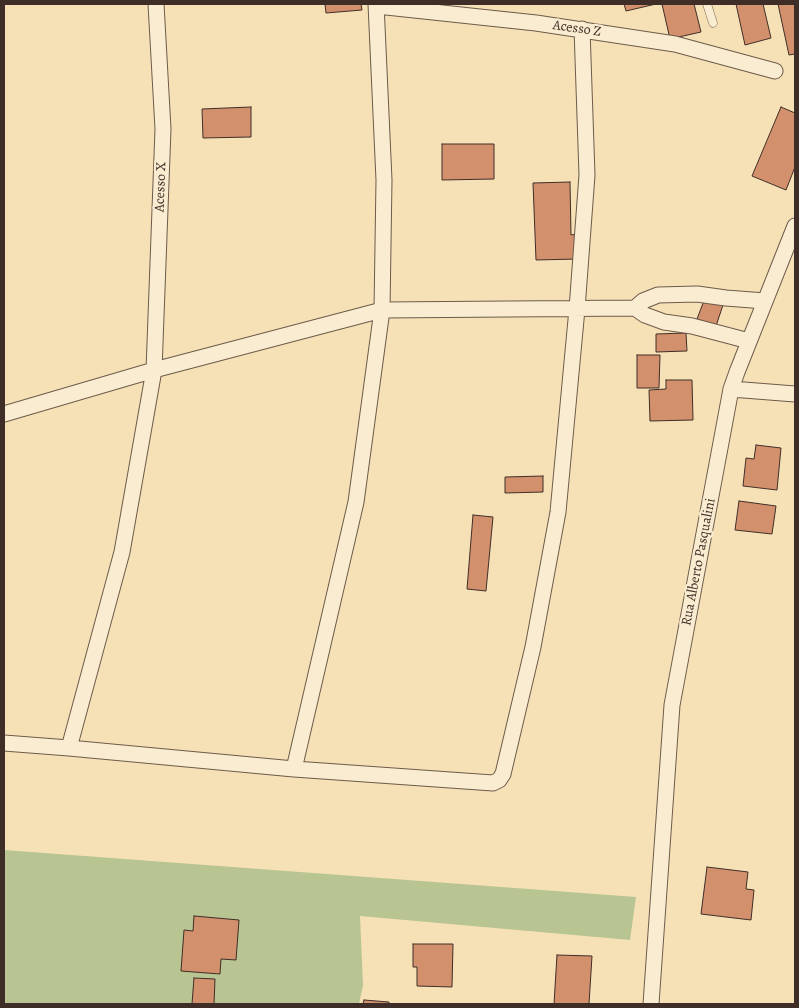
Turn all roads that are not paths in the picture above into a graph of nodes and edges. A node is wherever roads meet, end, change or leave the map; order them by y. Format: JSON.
{"nodes":[{"id":1,"x":156,"y":4,"type":"edge"},
{"id":2,"x":707,"y":4,"type":"edge"},
{"id":3,"x":377,"y":5,"type":"edge"},
{"id":4,"x":712,"y":23,"type":"dead end"},
{"id":5,"x":582,"y":29,"type":"junction"},
{"id":6,"x":775,"y":71,"type":"dead end"},
{"id":7,"x":795,"y":226,"type":"edge"},
{"id":8,"x":765,"y":301,"type":"junction"},
{"id":9,"x":635,"y":308,"type":"junction"},
{"id":10,"x":578,"y":309,"type":"junction"},
{"id":11,"x":382,"y":310,"type":"junction"},
{"id":12,"x":749,"y":341,"type":"junction"},
{"id":13,"x":154,"y":370,"type":"junction"},
{"id":14,"x":731,"y":389,"type":"junction"},
{"id":15,"x":795,"y":394,"type":"edge"},
{"id":16,"x":4,"y":414,"type":"edge"},
{"id":17,"x":4,"y":743,"type":"edge"},
{"id":18,"x":69,"y":748,"type":"junction"},
{"id":19,"x":294,"y":769,"type":"junction"},
{"id":20,"x":651,"y":1004,"type":"edge"}],
"edges":[{"from":1,"to":13,"type":"street","name":"Acesso X"},
{"from":2,"to":4,"type":"lane"},
{"from":3,"to":5,"type":"street","name":"Acesso Z"},
{"from":3,"to":11,"type":"street"},
{"from":5,"to":6,"type":"street","name":"Acesso Z"},
{"from":5,"to":10,"type":"street"},
{"from":7,"to":8,"type":"street","name":"Rua Alberto Pasqualini"},
{"from":8,"to":9,"type":"street"},
{"from":8,"to":12,"type":"street","name":"Rua Alberto Pasqualini"},
{"from":9,"to":10,"type":"street"},
{"from":9,"to":12,"type":"street"},
{"from":10,"to":11,"type":"street"},
{"from":10,"to":19,"type":"street"},
{"from":11,"to":13,"type":"street"},
{"from":11,"to":19,"type":"street"},
{"from":12,"to":14,"type":"street","name":"Rua Alberto Pasqualini"},
{"from":13,"to":16,"type":"street"},
{"from":13,"to":18,"type":"street","name":"Acesso X"},
{"from":14,"to":15,"type":"street"},
{"from":14,"to":20,"type":"street","name":"Rua Alberto Pasqualini"},
{"from":17,"to":18,"type":"street"},
{"from":18,"to":19,"type":"street"}]}
